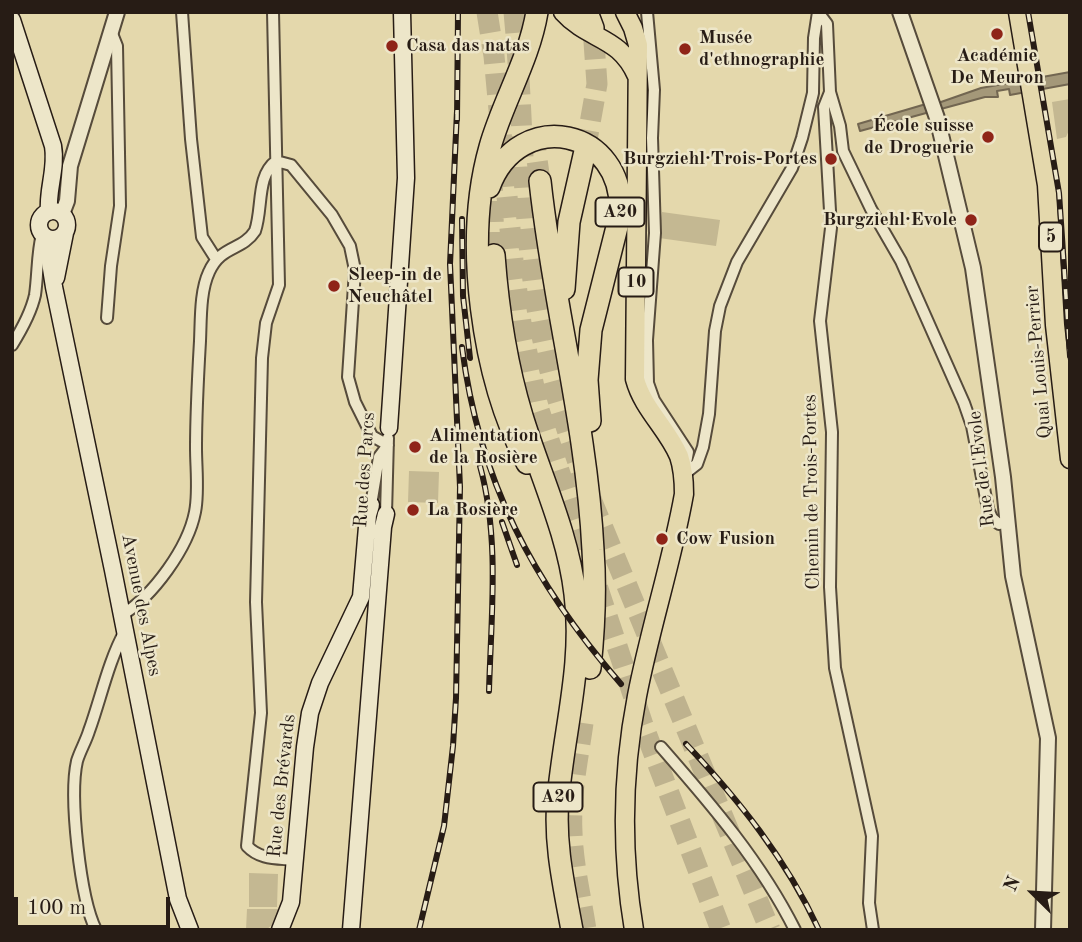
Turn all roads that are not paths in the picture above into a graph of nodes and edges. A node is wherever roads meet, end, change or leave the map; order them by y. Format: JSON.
{"nodes":[{"id":1,"x":117,"y":12,"type":"edge"},
{"id":2,"x":182,"y":12,"type":"edge"},
{"id":3,"x":274,"y":12,"type":"edge"},
{"id":4,"x":402,"y":12,"type":"edge"},
{"id":5,"x":537,"y":12,"type":"edge"},
{"id":6,"x":563,"y":12,"type":"edge"},
{"id":7,"x":648,"y":12,"type":"edge"},
{"id":8,"x":818,"y":12,"type":"edge"},
{"id":9,"x":900,"y":12,"type":"edge"},
{"id":10,"x":1018,"y":12,"type":"edge"},
{"id":11,"x":626,"y":15,"type":"edge"},
{"id":12,"x":12,"y":20,"type":"edge"},
{"id":13,"x":594,"y":26,"type":"edge"},
{"id":14,"x":111,"y":31,"type":"junction"},
{"id":15,"x":637,"y":76,"type":"junction"},
{"id":16,"x":830,"y":92,"type":"junction"},
{"id":17,"x":585,"y":151,"type":"tunnel mouth"},
{"id":18,"x":276,"y":161,"type":"junction"},
{"id":19,"x":540,"y":181,"type":"tunnel mouth"},
{"id":20,"x":55,"y":213,"type":"junction"},
{"id":21,"x":480,"y":215,"type":"junction"},
{"id":22,"x":65,"y":233,"type":"junction"},
{"id":23,"x":44,"y":235,"type":"junction"},
{"id":24,"x":494,"y":255,"type":"tunnel mouth"},
{"id":25,"x":216,"y":259,"type":"junction"},
{"id":26,"x":54,"y":287,"type":"junction"},
{"id":27,"x":107,"y":318,"type":"dead end"},
{"id":28,"x":12,"y":345,"type":"edge"},
{"id":29,"x":568,"y":365,"type":"junction"},
{"id":30,"x":1061,"y":382,"type":"junction"},
{"id":31,"x":1070,"y":417,"type":"edge"},
{"id":32,"x":389,"y":428,"type":"joint"},
{"id":33,"x":592,"y":441,"type":"dead end"},
{"id":34,"x":388,"y":445,"type":"junction"},
{"id":35,"x":1070,"y":459,"type":"edge"},
{"id":36,"x":683,"y":475,"type":"junction"},
{"id":37,"x":381,"y":506,"type":"junction"},
{"id":38,"x":1007,"y":522,"type":"junction"},
{"id":39,"x":558,"y":524,"type":"junction"},
{"id":40,"x":124,"y":623,"type":"junction"},
{"id":41,"x":583,"y":723,"type":"tunnel mouth"},
{"id":42,"x":661,"y":747,"type":"dead end"},
{"id":43,"x":295,"y":860,"type":"junction"},
{"id":44,"x":96,"y":930,"type":"edge"},
{"id":45,"x":190,"y":930,"type":"edge"},
{"id":46,"x":280,"y":930,"type":"edge"},
{"id":47,"x":351,"y":930,"type":"edge"},
{"id":48,"x":572,"y":930,"type":"edge"},
{"id":49,"x":634,"y":930,"type":"edge"},
{"id":50,"x":795,"y":930,"type":"edge"},
{"id":51,"x":873,"y":930,"type":"edge"},
{"id":52,"x":1043,"y":930,"type":"edge"}],
"edges":[{"from":1,"to":14,"type":"street"},
{"from":2,"to":25,"type":"street"},
{"from":3,"to":18,"type":"street"},
{"from":4,"to":32,"type":"main road","name":"Rue des Parcs"},
{"from":5,"to":21,"type":"highway"},
{"from":6,"to":13,"type":"main road"},
{"from":7,"to":36,"type":"street"},
{"from":8,"to":16,"type":"street","name":"Chemin de Trois-Portes"},
{"from":8,"to":36,"type":"street"},
{"from":9,"to":38,"type":"street","name":"Rue de l'Evole"},
{"from":10,"to":30,"type":"main road","name":"Quai Louis-Perrier","number":"5"},
{"from":11,"to":13,"type":"main road"},
{"from":11,"to":15,"type":"main road","number":"10"},
{"from":12,"to":20,"type":"main road"},
{"from":13,"to":15,"type":"main road"},
{"from":14,"to":20,"type":"street"},
{"from":14,"to":27,"type":"street"},
{"from":15,"to":36,"type":"main road","number":"10"},
{"from":16,"to":38,"type":"street"},
{"from":16,"to":51,"type":"street","name":"Chemin de Trois-Portes"},
{"from":17,"to":29,"type":"highway"},
{"from":18,"to":25,"type":"street"},
{"from":18,"to":34,"type":"street"},
{"from":18,"to":43,"type":"street"},
{"from":19,"to":29,"type":"highway"},
{"from":20,"to":22,"type":"main road"},
{"from":20,"to":23,"type":"main road"},
{"from":21,"to":33,"type":"highway","number":"A20"},
{"from":21,"to":39,"type":"highway","number":"A20"},
{"from":22,"to":23,"type":"main road"},
{"from":22,"to":26,"type":"main road","name":"Avenue des Alpes"},
{"from":23,"to":26,"type":"main road","name":"Avenue des Alpes"},
{"from":23,"to":28,"type":"street"},
{"from":24,"to":39,"type":"highway","number":"A20"},
{"from":25,"to":40,"type":"street"},
{"from":26,"to":40,"type":"main road","name":"Avenue des Alpes"},
{"from":29,"to":41,"type":"highway"},
{"from":30,"to":31,"type":"main road","number":"5"},
{"from":30,"to":35,"type":"main road","name":"Quai Louis-Perrier","number":"5"},
{"from":32,"to":34,"type":"street","name":"Rue des Parcs"},
{"from":34,"to":37,"type":"street","name":"Rue des Parcs"},
{"from":34,"to":37,"type":"street"},
{"from":36,"to":49,"type":"main road","number":"10"},
{"from":37,"to":43,"type":"main road","name":"Rue des Brévards"},
{"from":37,"to":47,"type":"main road","name":"Rue des Parcs"},
{"from":38,"to":52,"type":"street","name":"Rue de l'Evole"},
{"from":39,"to":48,"type":"highway","number":"A20"},
{"from":40,"to":44,"type":"street"},
{"from":40,"to":45,"type":"main road","name":"Avenue des Alpes"},
{"from":42,"to":50,"type":"street"},
{"from":43,"to":46,"type":"main road","name":"Rue des Brévards"}]}
